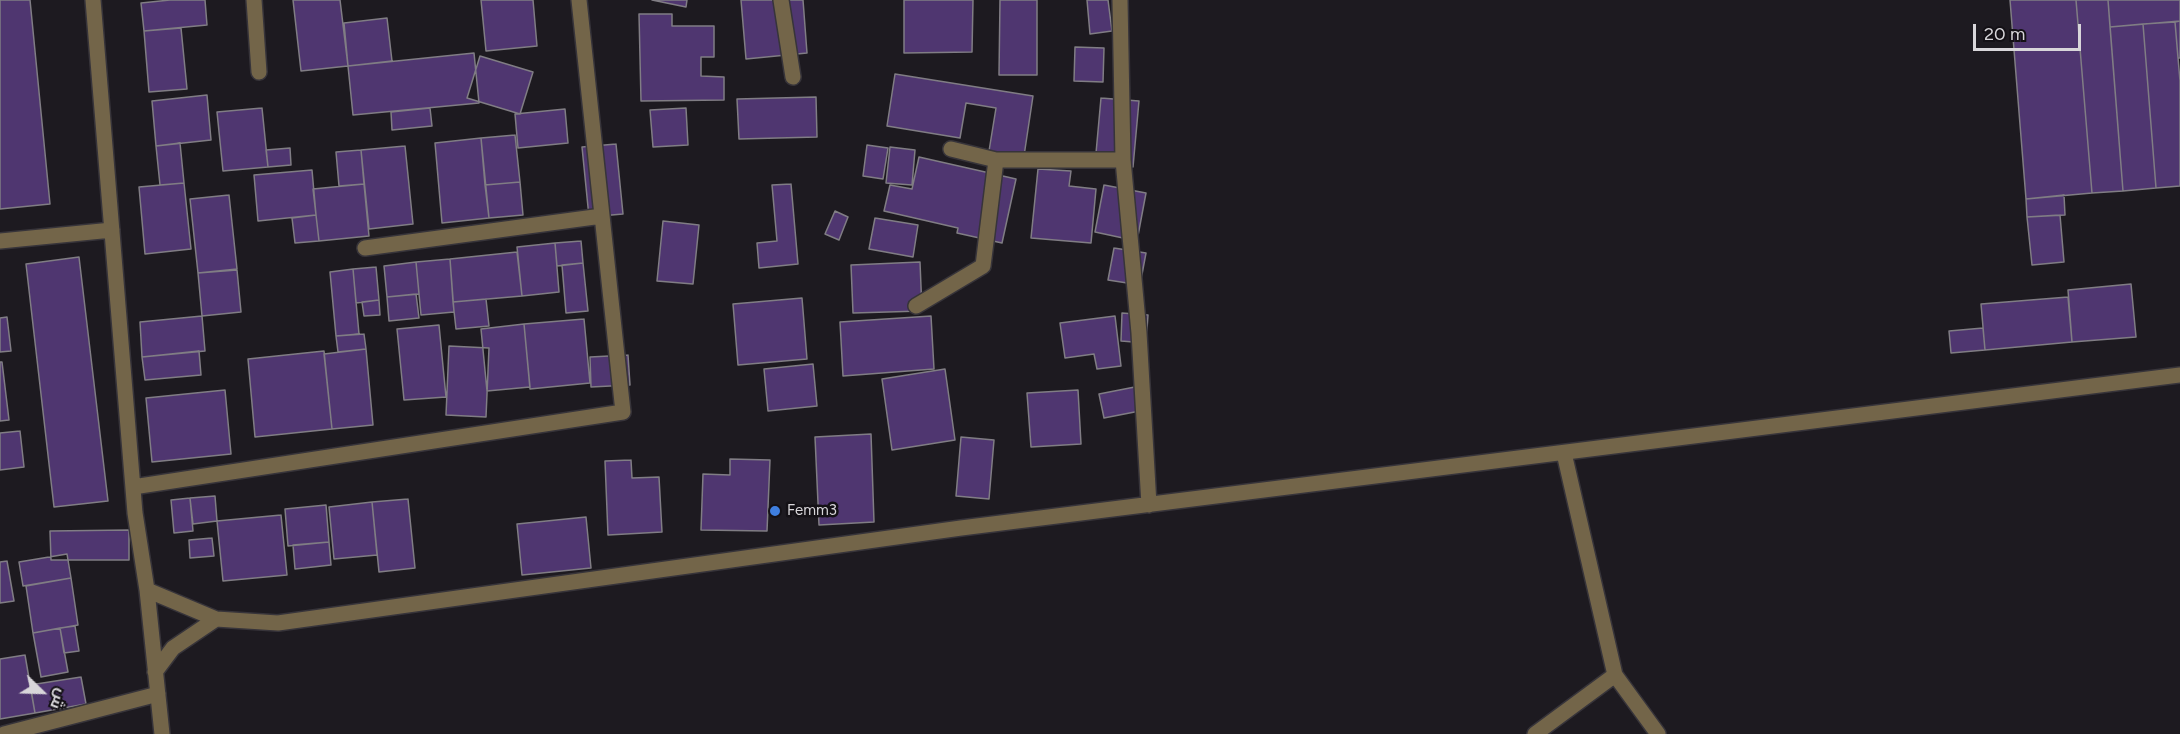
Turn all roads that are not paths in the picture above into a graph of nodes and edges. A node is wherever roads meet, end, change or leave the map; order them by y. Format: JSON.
{"nodes":[{"id":1,"x":93,"y":0,"type":"edge"},
{"id":2,"x":254,"y":0,"type":"edge"},
{"id":3,"x":579,"y":0,"type":"edge"},
{"id":4,"x":781,"y":0,"type":"edge"},
{"id":5,"x":1120,"y":0,"type":"edge"},
{"id":6,"x":259,"y":72,"type":"dead end"},
{"id":7,"x":792,"y":77,"type":"dead end"},
{"id":8,"x":951,"y":149,"type":"dead end"},
{"id":9,"x":996,"y":159,"type":"junction"},
{"id":10,"x":1123,"y":160,"type":"junction"},
{"id":11,"x":602,"y":216,"type":"junction"},
{"id":12,"x":112,"y":230,"type":"junction"},
{"id":13,"x":0,"y":241,"type":"edge"},
{"id":14,"x":364,"y":248,"type":"dead end"},
{"id":15,"x":916,"y":306,"type":"dead end"},
{"id":16,"x":2180,"y":375,"type":"edge"},
{"id":17,"x":1564,"y":453,"type":"junction"},
{"id":18,"x":133,"y":487,"type":"junction"},
{"id":19,"x":1149,"y":505,"type":"junction"},
{"id":20,"x":147,"y":590,"type":"junction"},
{"id":21,"x":216,"y":619,"type":"junction"},
{"id":22,"x":155,"y":672,"type":"junction"},
{"id":23,"x":1615,"y":675,"type":"junction"},
{"id":24,"x":158,"y":694,"type":"junction"},
{"id":25,"x":4,"y":734,"type":"edge"},
{"id":26,"x":162,"y":734,"type":"edge"},
{"id":27,"x":1535,"y":734,"type":"edge"},
{"id":28,"x":1658,"y":734,"type":"edge"}],
"edges":[{"from":1,"to":12,"type":"street"},
{"from":2,"to":6,"type":"street"},
{"from":3,"to":11,"type":"street"},
{"from":4,"to":7,"type":"street"},
{"from":5,"to":10,"type":"street"},
{"from":8,"to":9,"type":"street"},
{"from":9,"to":10,"type":"street"},
{"from":9,"to":15,"type":"street"},
{"from":10,"to":19,"type":"street"},
{"from":11,"to":14,"type":"street"},
{"from":11,"to":18,"type":"street"},
{"from":12,"to":13,"type":"street"},
{"from":12,"to":18,"type":"street"},
{"from":16,"to":17,"type":"street"},
{"from":17,"to":19,"type":"street"},
{"from":17,"to":23,"type":"street"},
{"from":18,"to":20,"type":"street"},
{"from":19,"to":21,"type":"street"},
{"from":20,"to":21,"type":"street"},
{"from":20,"to":22,"type":"street"},
{"from":21,"to":22,"type":"street"},
{"from":22,"to":24,"type":"street"},
{"from":23,"to":27,"type":"street"},
{"from":23,"to":28,"type":"street"},
{"from":24,"to":25,"type":"street"},
{"from":24,"to":26,"type":"street"}]}
